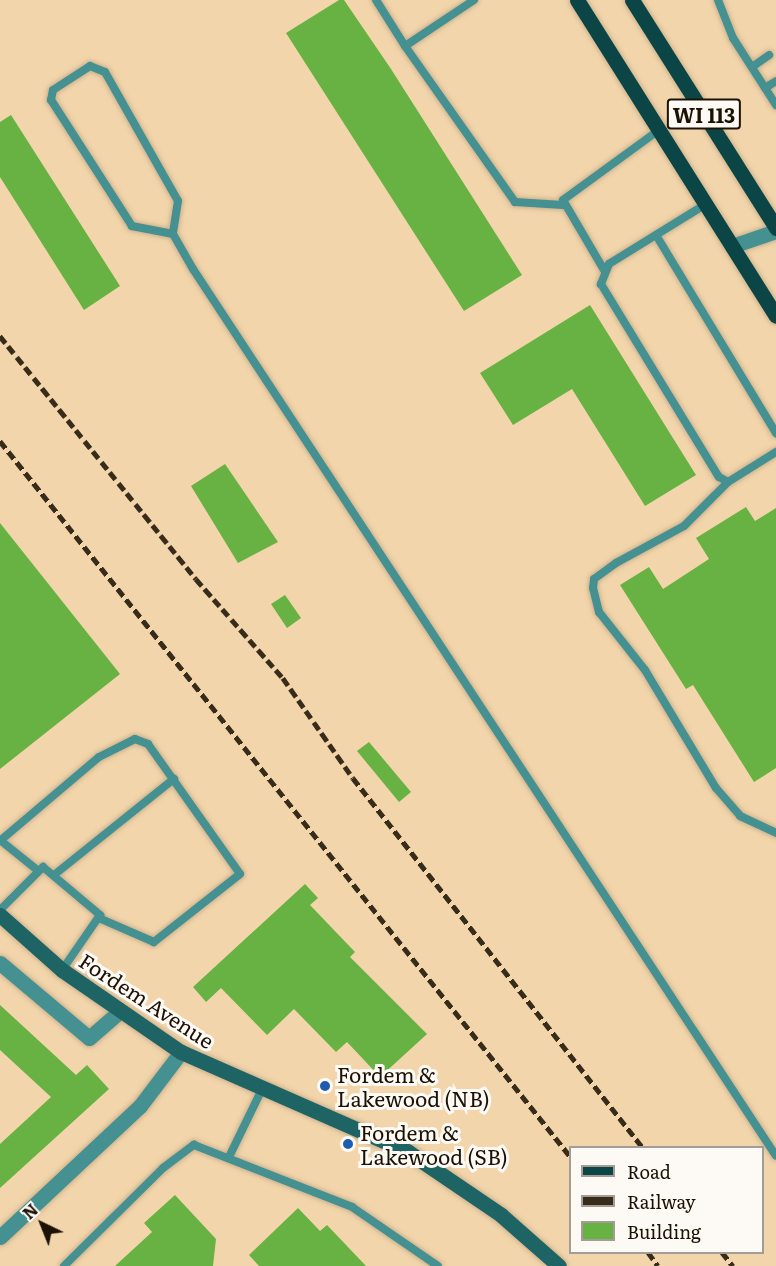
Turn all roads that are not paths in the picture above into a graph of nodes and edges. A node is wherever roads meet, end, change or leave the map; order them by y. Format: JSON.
{"nodes":[{"id":1,"x":376,"y":0,"type":"edge"},
{"id":2,"x":474,"y":0,"type":"edge"},
{"id":3,"x":577,"y":0,"type":"edge"},
{"id":4,"x":632,"y":0,"type":"edge"},
{"id":5,"x":718,"y":0,"type":"edge"},
{"id":6,"x":405,"y":46,"type":"junction"},
{"id":7,"x":769,"y":55,"type":"dead end"},
{"id":8,"x":752,"y":67,"type":"junction"},
{"id":9,"x":776,"y":81,"type":"edge"},
{"id":10,"x":765,"y":88,"type":"junction"},
{"id":11,"x":776,"y":105,"type":"edge"},
{"id":12,"x":659,"y":130,"type":"junction"},
{"id":13,"x":706,"y":204,"type":"junction"},
{"id":14,"x":563,"y":205,"type":"junction"},
{"id":15,"x":776,"y":229,"type":"edge"},
{"id":16,"x":173,"y":234,"type":"junction"},
{"id":17,"x":656,"y":235,"type":"junction"},
{"id":18,"x":732,"y":246,"type":"junction"},
{"id":19,"x":604,"y":270,"type":"junction"},
{"id":20,"x":776,"y":316,"type":"edge"},
{"id":21,"x":776,"y":433,"type":"edge"},
{"id":22,"x":776,"y":452,"type":"edge"},
{"id":23,"x":728,"y":482,"type":"junction"},
{"id":24,"x":174,"y":779,"type":"junction"},
{"id":25,"x":776,"y":833,"type":"edge"},
{"id":26,"x":0,"y":840,"type":"edge"},
{"id":27,"x":36,"y":868,"type":"junction"},
{"id":28,"x":54,"y":875,"type":"junction"},
{"id":29,"x":0,"y":913,"type":"edge"},
{"id":30,"x":101,"y":919,"type":"junction"},
{"id":31,"x":0,"y":963,"type":"edge"},
{"id":32,"x":62,"y":970,"type":"junction"},
{"id":33,"x":120,"y":1012,"type":"junction"},
{"id":34,"x":181,"y":1052,"type":"junction"},
{"id":35,"x":262,"y":1089,"type":"junction"},
{"id":36,"x":776,"y":1156,"type":"edge"},
{"id":37,"x":230,"y":1157,"type":"junction"},
{"id":38,"x":0,"y":1237,"type":"edge"},
{"id":39,"x":64,"y":1266,"type":"edge"},
{"id":40,"x":438,"y":1266,"type":"edge"},
{"id":41,"x":559,"y":1266,"type":"edge"}],
"edges":[{"from":1,"to":6,"type":"lane"},
{"from":2,"to":6,"type":"lane"},
{"from":3,"to":12,"type":"main road","number":"WI 113"},
{"from":4,"to":15,"type":"main road","number":"WI 113"},
{"from":5,"to":8,"type":"lane"},
{"from":6,"to":14,"type":"lane"},
{"from":7,"to":8,"type":"lane"},
{"from":8,"to":10,"type":"lane"},
{"from":9,"to":10,"type":"lane"},
{"from":10,"to":11,"type":"lane"},
{"from":12,"to":13,"type":"main road","number":"WI 113"},
{"from":12,"to":14,"type":"lane"},
{"from":13,"to":17,"type":"lane"},
{"from":13,"to":18,"type":"main road","number":"WI 113"},
{"from":14,"to":19,"type":"lane"},
{"from":15,"to":18,"type":"street"},
{"from":16,"to":16,"type":"lane"},
{"from":16,"to":36,"type":"lane"},
{"from":17,"to":19,"type":"lane"},
{"from":17,"to":21,"type":"lane"},
{"from":18,"to":20,"type":"main road","number":"WI 113"},
{"from":19,"to":23,"type":"lane"},
{"from":22,"to":23,"type":"lane"},
{"from":23,"to":25,"type":"lane"},
{"from":24,"to":26,"type":"lane"},
{"from":24,"to":28,"type":"lane"},
{"from":24,"to":30,"type":"lane"},
{"from":26,"to":27,"type":"lane"},
{"from":27,"to":28,"type":"lane"},
{"from":27,"to":29,"type":"lane"},
{"from":28,"to":30,"type":"lane"},
{"from":29,"to":32,"type":"street","name":"Fordem Avenue"},
{"from":30,"to":32,"type":"lane"},
{"from":31,"to":33,"type":"street"},
{"from":32,"to":33,"type":"street","name":"Fordem Avenue"},
{"from":33,"to":34,"type":"street","name":"Fordem Avenue"},
{"from":34,"to":35,"type":"street","name":"Fordem Avenue"},
{"from":34,"to":38,"type":"street"},
{"from":35,"to":37,"type":"lane"},
{"from":35,"to":41,"type":"street","name":"Fordem Avenue"},
{"from":37,"to":39,"type":"lane"},
{"from":37,"to":40,"type":"lane"}]}
